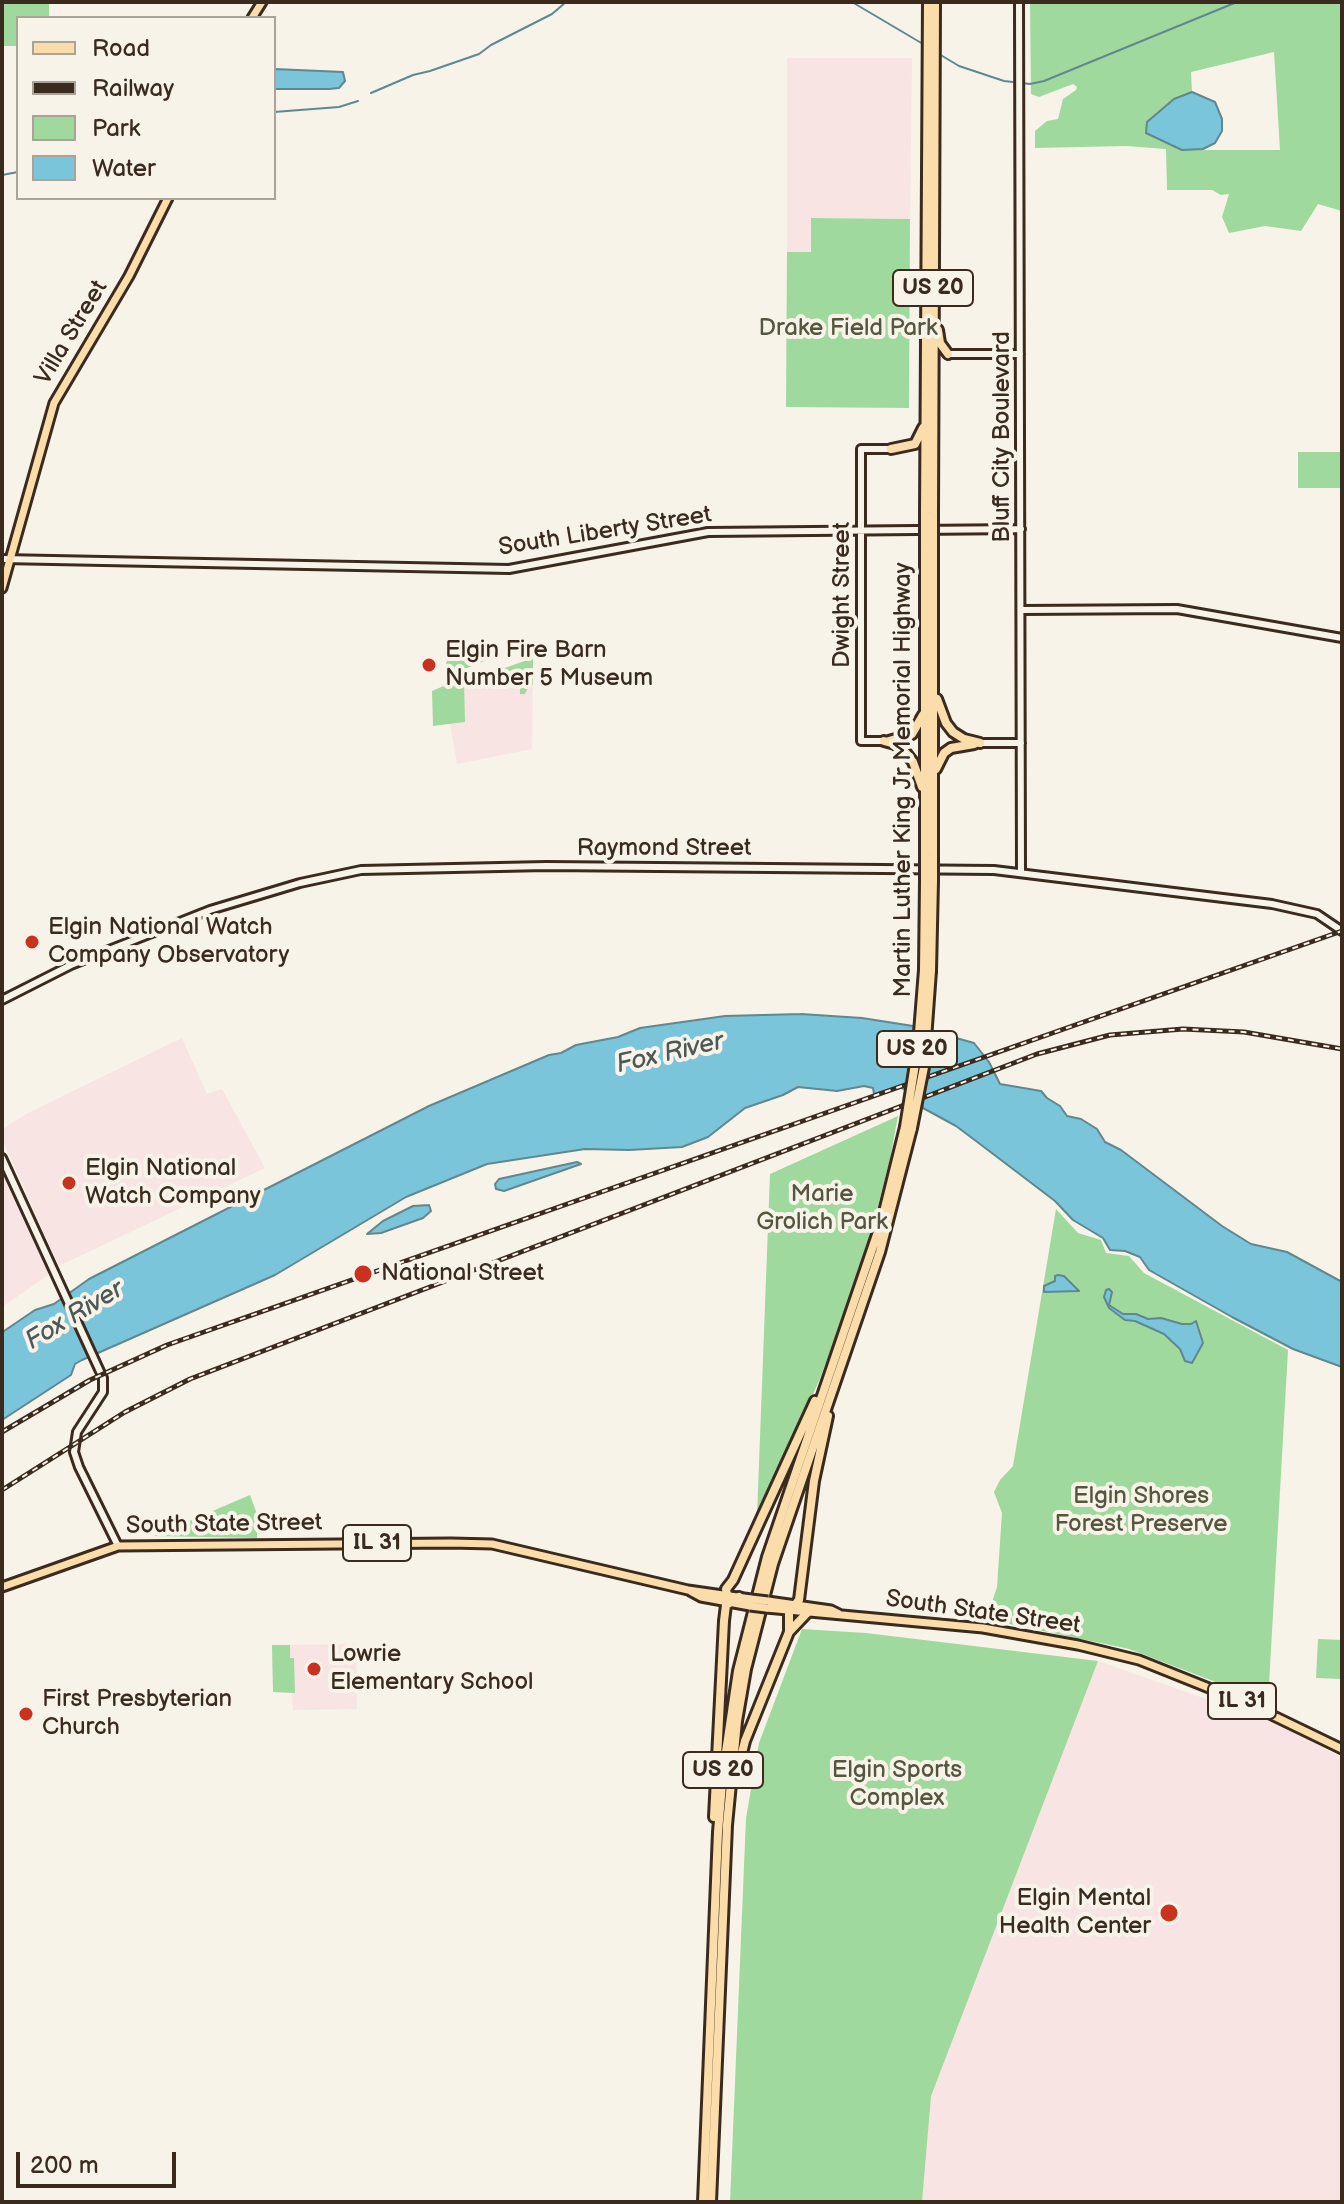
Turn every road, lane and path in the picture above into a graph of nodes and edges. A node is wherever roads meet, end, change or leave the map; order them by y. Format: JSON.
{"nodes":[{"id":1,"x":928,"y":2,"type":"edge"},
{"id":2,"x":935,"y":2,"type":"edge"},
{"id":3,"x":1019,"y":2,"type":"edge"},
{"id":4,"x":932,"y":62,"type":"junction"},
{"id":5,"x":167,"y":200,"type":"edge"},
{"id":6,"x":933,"y":277,"type":"junction"},
{"id":7,"x":948,"y":354,"type":"joint"},
{"id":8,"x":1020,"y":354,"type":"junction"},
{"id":9,"x":926,"y":420,"type":"junction"},
{"id":10,"x":891,"y":449,"type":"joint"},
{"id":11,"x":929,"y":512,"type":"junction"},
{"id":12,"x":1021,"y":529,"type":"junction"},
{"id":13,"x":861,"y":530,"type":"junction"},
{"id":14,"x":6,"y":559,"type":"edge"},
{"id":15,"x":2,"y":588,"type":"edge"},
{"id":16,"x":1021,"y":610,"type":"junction"},
{"id":17,"x":929,"y":631,"type":"junction"},
{"id":18,"x":1342,"y":638,"type":"edge"},
{"id":19,"x":933,"y":675,"type":"junction"},
{"id":20,"x":926,"y":705,"type":"junction"},
{"id":21,"x":884,"y":741,"type":"junction"},
{"id":22,"x":980,"y":743,"type":"junction"},
{"id":23,"x":1021,"y":743,"type":"junction"},
{"id":24,"x":933,"y":778,"type":"junction"},
{"id":25,"x":925,"y":808,"type":"junction"},
{"id":26,"x":929,"y":855,"type":"junction"},
{"id":27,"x":1021,"y":873,"type":"junction"},
{"id":28,"x":1342,"y":931,"type":"edge"},
{"id":29,"x":2,"y":1000,"type":"edge"},
{"id":30,"x":909,"y":1127,"type":"junction"},
{"id":31,"x":2,"y":1158,"type":"edge"},
{"id":32,"x":847,"y":1346,"type":"junction"},
{"id":33,"x":837,"y":1353,"type":"junction"},
{"id":34,"x":118,"y":1546,"type":"junction"},
{"id":35,"x":2,"y":1587,"type":"edge"},
{"id":36,"x":739,"y":1597,"type":"joint"},
{"id":37,"x":728,"y":1599,"type":"junction"},
{"id":38,"x":750,"y":1602,"type":"junction"},
{"id":39,"x":792,"y":1608,"type":"junction"},
{"id":40,"x":807,"y":1613,"type":"junction"},
{"id":41,"x":839,"y":1614,"type":"junction"},
{"id":42,"x":789,"y":1632,"type":"junction"},
{"id":43,"x":1342,"y":1749,"type":"edge"},
{"id":44,"x":727,"y":1825,"type":"junction"},
{"id":45,"x":713,"y":1931,"type":"junction"},
{"id":46,"x":703,"y":2202,"type":"edge"},
{"id":47,"x":711,"y":2202,"type":"edge"}],
"edges":[{"from":1,"to":4,"type":"highway","name":"Martin Luther King Jr Memorial Highway","number":"US 20"},
{"from":2,"to":4,"type":"highway","name":"Martin Luther King Jr Memorial Highway","number":"US 20"},
{"from":3,"to":8,"type":"street","name":"Bluff City Boulevard"},
{"from":4,"to":6,"type":"highway","name":"Martin Luther King Jr Memorial Highway","number":"US 20"},
{"from":4,"to":9,"type":"highway","name":"Martin Luther King Jr Memorial Highway","number":"US 20"},
{"from":5,"to":14,"type":"main road","name":"Villa Street"},
{"from":6,"to":7,"type":"highway"},
{"from":6,"to":11,"type":"highway","name":"Martin Luther King Jr Memorial Highway","number":"US 20"},
{"from":7,"to":8,"type":"street"},
{"from":8,"to":12,"type":"street","name":"Bluff City Boulevard"},
{"from":9,"to":10,"type":"highway"},
{"from":9,"to":11,"type":"highway","name":"Martin Luther King Jr Memorial Highway","number":"US 20"},
{"from":10,"to":13,"type":"street","name":"Dwight Street"},
{"from":11,"to":17,"type":"highway","name":"Martin Luther King Jr Memorial Highway","number":"US 20","bridge":true},
{"from":12,"to":13,"type":"street","name":"South Liberty Street"},
{"from":12,"to":16,"type":"street","name":"Bluff City Boulevard"},
{"from":13,"to":14,"type":"street","name":"South Liberty Street"},
{"from":13,"to":21,"type":"street","name":"Dwight Street"},
{"from":14,"to":15,"type":"main road","name":"Villa Street"},
{"from":16,"to":18,"type":"street"},
{"from":16,"to":23,"type":"street","name":"Bluff City Boulevard"},
{"from":17,"to":19,"type":"highway","name":"Martin Luther King Jr Memorial Highway","number":"US 20"},
{"from":17,"to":20,"type":"highway","name":"Martin Luther King Jr Memorial Highway","number":"US 20"},
{"from":19,"to":22,"type":"highway"},
{"from":19,"to":24,"type":"highway","name":"Martin Luther King Jr Memorial Highway","number":"US 20"},
{"from":20,"to":21,"type":"highway"},
{"from":20,"to":25,"type":"highway","name":"Martin Luther King Jr Memorial Highway","number":"US 20"},
{"from":21,"to":25,"type":"highway"},
{"from":22,"to":23,"type":"street"},
{"from":22,"to":24,"type":"highway"},
{"from":23,"to":27,"type":"street","name":"Bluff City Boulevard"},
{"from":24,"to":26,"type":"highway","name":"Martin Luther King Jr Memorial Highway","number":"US 20"},
{"from":25,"to":26,"type":"highway","name":"Martin Luther King Jr Memorial Highway","number":"US 20"},
{"from":26,"to":30,"type":"highway","name":"Martin Luther King Jr Memorial Highway","number":"US 20","bridge":true},
{"from":27,"to":28,"type":"street","name":"Raymond Street"},
{"from":27,"to":29,"type":"street","name":"Raymond Street"},
{"from":30,"to":32,"type":"highway","name":"Martin Luther King Jr Memorial Highway","number":"US 20"},
{"from":30,"to":33,"type":"highway","name":"Martin Luther King Jr Memorial Highway","number":"US 20"},
{"from":31,"to":34,"type":"street"},
{"from":32,"to":39,"type":"highway"},
{"from":32,"to":44,"type":"highway","name":"Martin Luther King Jr Memorial Highway","number":"US 20"},
{"from":33,"to":37,"type":"highway"},
{"from":33,"to":45,"type":"highway","name":"Martin Luther King Jr Memorial Highway","number":"US 20"},
{"from":34,"to":35,"type":"main road","name":"South State Street","number":"IL 31"},
{"from":34,"to":37,"type":"main road","name":"South State Street","number":"IL 31"},
{"from":36,"to":37,"type":"highway"},
{"from":36,"to":38,"type":"main road","name":"South State Street","number":"IL 31"},
{"from":37,"to":38,"type":"main road","name":"South State Street","number":"IL 31"},
{"from":37,"to":45,"type":"highway"},
{"from":38,"to":39,"type":"main road","name":"South State Street","number":"IL 31","bridge":true},
{"from":39,"to":40,"type":"main road","name":"South State Street","number":"IL 31"},
{"from":39,"to":41,"type":"main road","name":"South State Street","number":"IL 31"},
{"from":39,"to":42,"type":"highway"},
{"from":40,"to":41,"type":"main road","name":"South State Street","number":"IL 31"},
{"from":40,"to":42,"type":"highway"},
{"from":41,"to":43,"type":"main road","name":"South State Street","number":"IL 31"},
{"from":42,"to":44,"type":"highway"},
{"from":44,"to":47,"type":"highway","name":"Martin Luther King Jr Memorial Highway","number":"US 20"},
{"from":45,"to":46,"type":"highway","name":"Martin Luther King Jr Memorial Highway","number":"US 20"}]}
